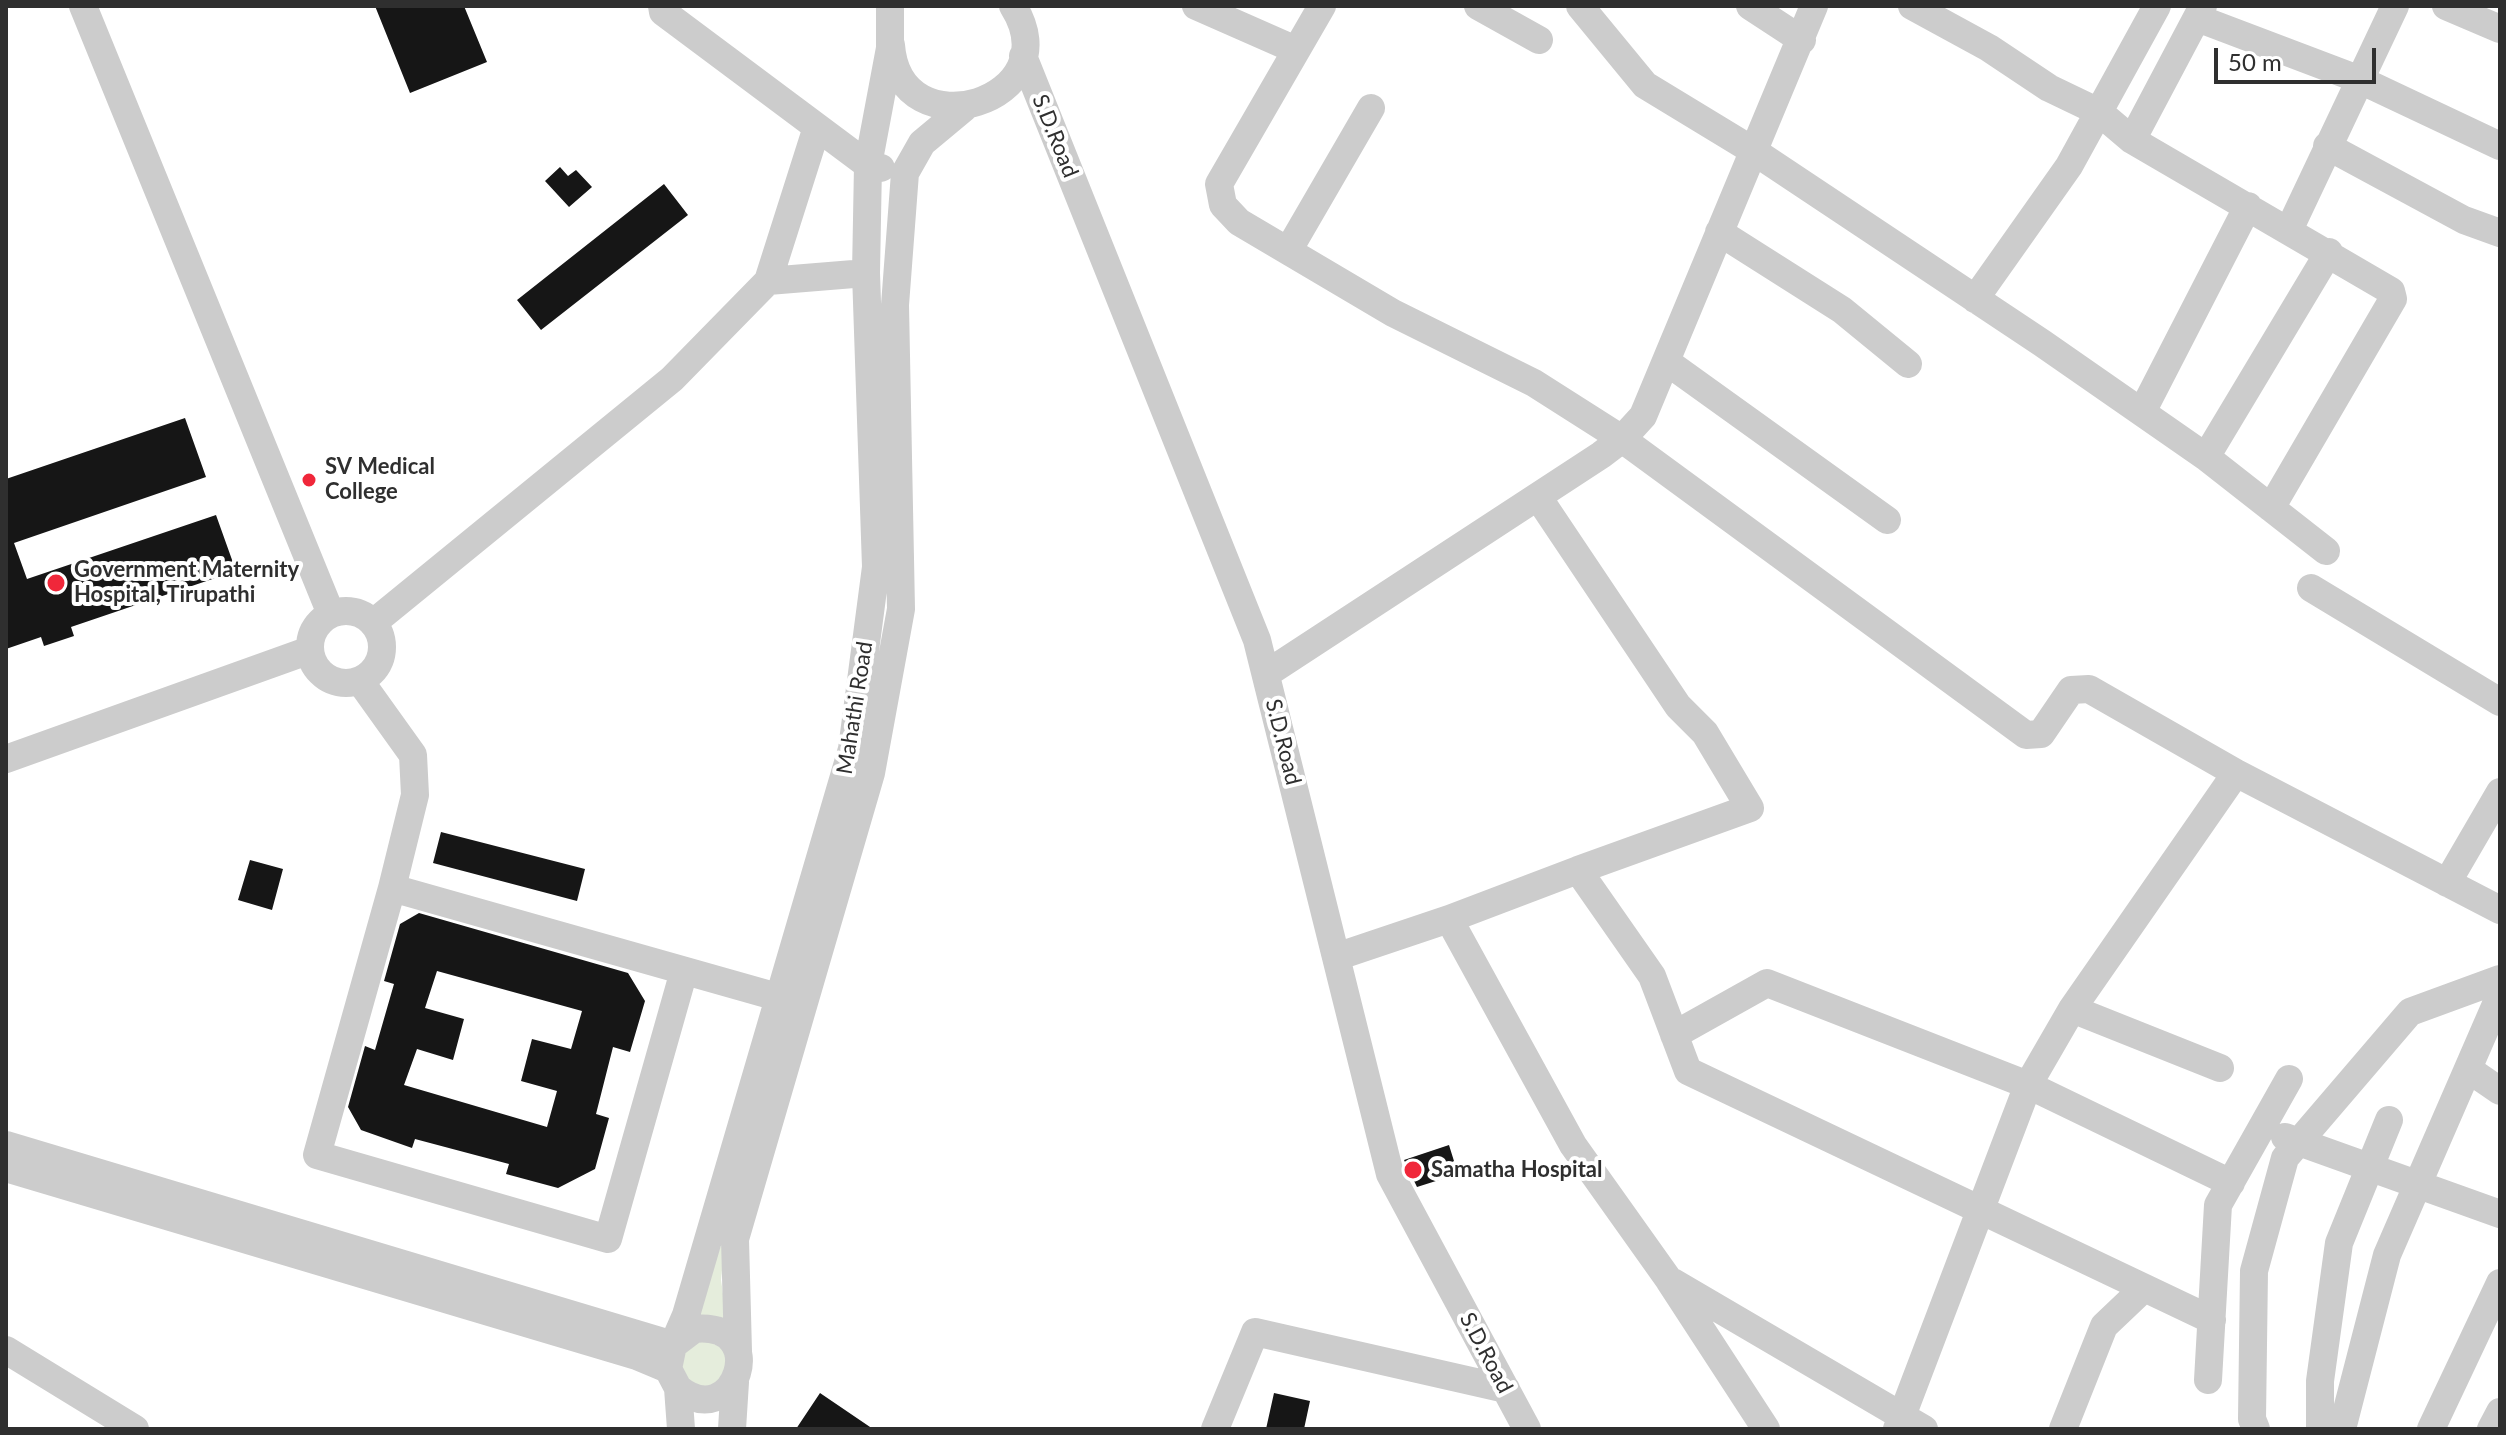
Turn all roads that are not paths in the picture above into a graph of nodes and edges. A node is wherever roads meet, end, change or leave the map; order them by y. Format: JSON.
{"nodes":[{"id":1,"x":83,"y":6,"type":"edge"},
{"id":2,"x":890,"y":6,"type":"edge"},
{"id":3,"x":901,"y":6,"type":"edge"},
{"id":4,"x":1013,"y":6,"type":"edge"},
{"id":5,"x":1196,"y":6,"type":"edge"},
{"id":6,"x":1322,"y":6,"type":"edge"},
{"id":7,"x":1478,"y":6,"type":"edge"},
{"id":8,"x":1580,"y":6,"type":"edge"},
{"id":9,"x":1750,"y":6,"type":"edge"},
{"id":10,"x":1814,"y":6,"type":"edge"},
{"id":11,"x":1912,"y":6,"type":"edge"},
{"id":12,"x":2157,"y":6,"type":"edge"},
{"id":13,"x":2395,"y":6,"type":"edge"},
{"id":14,"x":2446,"y":6,"type":"edge"},
{"id":15,"x":667,"y":8,"type":"edge"},
{"id":16,"x":2200,"y":12,"type":"edge"},
{"id":17,"x":2500,"y":29,"type":"edge"},
{"id":18,"x":1539,"y":40,"type":"dead end"},
{"id":19,"x":1802,"y":40,"type":"junction"},
{"id":20,"x":890,"y":48,"type":"junction"},
{"id":21,"x":1296,"y":50,"type":"junction"},
{"id":22,"x":1023,"y":56,"type":"junction"},
{"id":23,"x":2358,"y":79,"type":"junction"},
{"id":24,"x":964,"y":108,"type":"junction"},
{"id":25,"x":1371,"y":108,"type":"dead end"},
{"id":26,"x":2099,"y":112,"type":"junction"},
{"id":27,"x":817,"y":127,"type":"junction"},
{"id":28,"x":2132,"y":140,"type":"junction"},
{"id":29,"x":2327,"y":146,"type":"junction"},
{"id":30,"x":2500,"y":146,"type":"edge"},
{"id":31,"x":1752,"y":150,"type":"junction"},
{"id":32,"x":868,"y":165,"type":"junction"},
{"id":33,"x":905,"y":173,"type":"junction"},
{"id":34,"x":2248,"y":206,"type":"junction"},
{"id":35,"x":2289,"y":230,"type":"junction"},
{"id":36,"x":1719,"y":232,"type":"junction"},
{"id":37,"x":2500,"y":233,"type":"edge"},
{"id":38,"x":1288,"y":251,"type":"junction"},
{"id":39,"x":2329,"y":252,"type":"junction"},
{"id":40,"x":866,"y":273,"type":"junction"},
{"id":41,"x":768,"y":281,"type":"junction"},
{"id":42,"x":1975,"y":299,"type":"junction"},
{"id":43,"x":1667,"y":362,"type":"junction"},
{"id":44,"x":1908,"y":364,"type":"dead end"},
{"id":45,"x":2142,"y":412,"type":"junction"},
{"id":46,"x":1622,"y":439,"type":"junction"},
{"id":47,"x":2206,"y":457,"type":"junction"},
{"id":48,"x":1538,"y":497,"type":"junction"},
{"id":49,"x":2271,"y":508,"type":"junction"},
{"id":50,"x":1887,"y":520,"type":"dead end"},
{"id":51,"x":2326,"y":551,"type":"dead end"},
{"id":52,"x":2311,"y":588,"type":"dead end"},
{"id":53,"x":331,"y":614,"type":"junction"},
{"id":54,"x":373,"y":623,"type":"junction"},
{"id":55,"x":310,"y":650,"type":"junction"},
{"id":56,"x":1266,"y":674,"type":"junction"},
{"id":57,"x":360,"y":681,"type":"junction"},
{"id":58,"x":2500,"y":702,"type":"edge"},
{"id":59,"x":6,"y":759,"type":"edge"},
{"id":60,"x":859,"y":771,"type":"junction"},
{"id":61,"x":2236,"y":773,"type":"junction"},
{"id":62,"x":2500,"y":792,"type":"edge"},
{"id":63,"x":1578,"y":870,"type":"junction"},
{"id":64,"x":2447,"y":883,"type":"junction"},
{"id":65,"x":392,"y":888,"type":"junction"},
{"id":66,"x":2500,"y":910,"type":"edge"},
{"id":67,"x":1449,"y":919,"type":"junction"},
{"id":68,"x":1336,"y":957,"type":"junction"},
{"id":69,"x":684,"y":971,"type":"junction"},
{"id":70,"x":2500,"y":979,"type":"edge"},
{"id":71,"x":781,"y":998,"type":"junction"},
{"id":72,"x":2498,"y":1006,"type":"edge"},
{"id":73,"x":2072,"y":1009,"type":"junction"},
{"id":74,"x":1674,"y":1035,"type":"junction"},
{"id":75,"x":2220,"y":1068,"type":"dead end"},
{"id":76,"x":2468,"y":1069,"type":"junction"},
{"id":77,"x":2289,"y":1079,"type":"dead end"},
{"id":78,"x":2028,"y":1085,"type":"junction"},
{"id":79,"x":2500,"y":1091,"type":"edge"},
{"id":80,"x":2389,"y":1120,"type":"dead end"},
{"id":81,"x":2261,"y":1128,"type":"junction"},
{"id":82,"x":2299,"y":1142,"type":"junction"},
{"id":83,"x":6,"y":1145,"type":"edge"},
{"id":84,"x":2370,"y":1167,"type":"junction"},
{"id":85,"x":6,"y":1168,"type":"edge"},
{"id":86,"x":2231,"y":1183,"type":"junction"},
{"id":87,"x":2418,"y":1184,"type":"junction"},
{"id":88,"x":1981,"y":1211,"type":"junction"},
{"id":89,"x":2500,"y":1214,"type":"edge"},
{"id":90,"x":1669,"y":1280,"type":"junction"},
{"id":91,"x":2500,"y":1283,"type":"edge"},
{"id":92,"x":2144,"y":1288,"type":"junction"},
{"id":93,"x":2212,"y":1320,"type":"junction"},
{"id":94,"x":6,"y":1350,"type":"edge"},
{"id":95,"x":738,"y":1351,"type":"junction"},
{"id":96,"x":673,"y":1368,"type":"junction"},
{"id":97,"x":2208,"y":1380,"type":"dead end"},
{"id":98,"x":735,"y":1382,"type":"junction"},
{"id":99,"x":1506,"y":1389,"type":"junction"},
{"id":100,"x":2500,"y":1412,"type":"edge"},
{"id":101,"x":1908,"y":1425,"type":"edge"},
{"id":102,"x":135,"y":1429,"type":"edge"},
{"id":103,"x":681,"y":1429,"type":"edge"},
{"id":104,"x":732,"y":1429,"type":"edge"},
{"id":105,"x":1215,"y":1429,"type":"edge"},
{"id":106,"x":1527,"y":1429,"type":"edge"},
{"id":107,"x":1766,"y":1429,"type":"edge"},
{"id":108,"x":2063,"y":1429,"type":"edge"},
{"id":109,"x":2256,"y":1429,"type":"edge"},
{"id":110,"x":2320,"y":1429,"type":"edge"},
{"id":111,"x":2342,"y":1429,"type":"edge"},
{"id":112,"x":2431,"y":1429,"type":"edge"},
{"id":113,"x":2491,"y":1429,"type":"edge"}],
"edges":[{"from":1,"to":53,"type":"street"},
{"from":2,"to":20,"type":"street"},
{"from":3,"to":20,"type":"street"},
{"from":4,"to":22,"type":"street","name":"S.D.Road"},
{"from":5,"to":21,"type":"street"},
{"from":6,"to":21,"type":"street"},
{"from":7,"to":18,"type":"street"},
{"from":8,"to":31,"type":"street"},
{"from":9,"to":19,"type":"street"},
{"from":10,"to":19,"type":"street"},
{"from":11,"to":26,"type":"street"},
{"from":12,"to":26,"type":"street"},
{"from":13,"to":23,"type":"street"},
{"from":14,"to":17,"type":"street"},
{"from":15,"to":27,"type":"street"},
{"from":16,"to":23,"type":"street"},
{"from":16,"to":28,"type":"street"},
{"from":19,"to":31,"type":"street"},
{"from":20,"to":24,"type":"street"},
{"from":20,"to":32,"type":"street","name":"Mahathi Road"},
{"from":21,"to":38,"type":"street"},
{"from":22,"to":24,"type":"street","name":"Mahathi Road"},
{"from":22,"to":56,"type":"street","name":"S.D.Road"},
{"from":23,"to":29,"type":"street"},
{"from":23,"to":30,"type":"street"},
{"from":24,"to":33,"type":"street","name":"Mahathi Road"},
{"from":25,"to":38,"type":"street"},
{"from":26,"to":28,"type":"street"},
{"from":26,"to":42,"type":"street"},
{"from":27,"to":32,"type":"street"},
{"from":27,"to":41,"type":"street"},
{"from":28,"to":34,"type":"street"},
{"from":29,"to":35,"type":"street"},
{"from":29,"to":37,"type":"street"},
{"from":31,"to":36,"type":"street"},
{"from":31,"to":42,"type":"street"},
{"from":32,"to":33,"type":"street"},
{"from":32,"to":40,"type":"street","name":"Mahathi Road"},
{"from":33,"to":60,"type":"street","name":"Mahathi Road"},
{"from":34,"to":35,"type":"street"},
{"from":34,"to":45,"type":"street"},
{"from":35,"to":39,"type":"street"},
{"from":36,"to":43,"type":"street"},
{"from":36,"to":44,"type":"street"},
{"from":38,"to":46,"type":"street"},
{"from":39,"to":47,"type":"street"},
{"from":39,"to":49,"type":"street"},
{"from":40,"to":41,"type":"street"},
{"from":40,"to":60,"type":"street","name":"Mahathi Road"},
{"from":41,"to":54,"type":"street"},
{"from":42,"to":45,"type":"street"},
{"from":43,"to":46,"type":"street"},
{"from":43,"to":50,"type":"street"},
{"from":45,"to":47,"type":"street"},
{"from":46,"to":48,"type":"street"},
{"from":46,"to":61,"type":"street"},
{"from":47,"to":49,"type":"street"},
{"from":48,"to":56,"type":"street"},
{"from":48,"to":63,"type":"street"},
{"from":49,"to":51,"type":"street"},
{"from":52,"to":58,"type":"street"},
{"from":53,"to":54,"type":"street"},
{"from":53,"to":55,"type":"street"},
{"from":54,"to":57,"type":"street"},
{"from":55,"to":57,"type":"street"},
{"from":55,"to":59,"type":"street"},
{"from":56,"to":68,"type":"street","name":"S.D.Road"},
{"from":57,"to":65,"type":"street"},
{"from":60,"to":71,"type":"street","name":"Mahathi Road"},
{"from":60,"to":95,"type":"street","name":"Mahathi Road"},
{"from":61,"to":64,"type":"street"},
{"from":61,"to":73,"type":"street"},
{"from":62,"to":64,"type":"street"},
{"from":63,"to":67,"type":"street"},
{"from":63,"to":74,"type":"street"},
{"from":64,"to":66,"type":"street"},
{"from":65,"to":69,"type":"street"},
{"from":65,"to":69,"type":"street"},
{"from":67,"to":68,"type":"street"},
{"from":67,"to":90,"type":"street"},
{"from":68,"to":99,"type":"street","name":"S.D.Road"},
{"from":69,"to":71,"type":"street"},
{"from":70,"to":82,"type":"street"},
{"from":71,"to":96,"type":"street","name":"Mahathi Road"},
{"from":72,"to":76,"type":"street"},
{"from":73,"to":75,"type":"street"},
{"from":73,"to":78,"type":"street"},
{"from":74,"to":78,"type":"street"},
{"from":74,"to":88,"type":"street"},
{"from":76,"to":79,"type":"street"},
{"from":76,"to":87,"type":"street"},
{"from":77,"to":81,"type":"street"},
{"from":78,"to":86,"type":"street"},
{"from":78,"to":88,"type":"street"},
{"from":80,"to":84,"type":"street"},
{"from":81,"to":82,"type":"street"},
{"from":81,"to":86,"type":"street"},
{"from":82,"to":84,"type":"street"},
{"from":82,"to":109,"type":"street"},
{"from":83,"to":96,"type":"street"},
{"from":84,"to":87,"type":"street"},
{"from":84,"to":110,"type":"street"},
{"from":85,"to":96,"type":"street"},
{"from":86,"to":93,"type":"street"},
{"from":87,"to":89,"type":"street"},
{"from":87,"to":111,"type":"street"},
{"from":88,"to":92,"type":"street"},
{"from":88,"to":101,"type":"street"},
{"from":90,"to":101,"type":"street"},
{"from":90,"to":107,"type":"street"},
{"from":91,"to":112,"type":"street"},
{"from":92,"to":93,"type":"street"},
{"from":92,"to":108,"type":"street"},
{"from":93,"to":97,"type":"street"},
{"from":94,"to":102,"type":"street"},
{"from":95,"to":96,"type":"street"},
{"from":95,"to":98,"type":"street","name":"Mahathi Road"},
{"from":96,"to":98,"type":"street"},
{"from":96,"to":103,"type":"street","name":"Mahathi Road"},
{"from":98,"to":104,"type":"street","name":"Mahathi Road"},
{"from":99,"to":105,"type":"street"},
{"from":99,"to":106,"type":"street","name":"S.D.Road"},
{"from":100,"to":113,"type":"street"}]}
